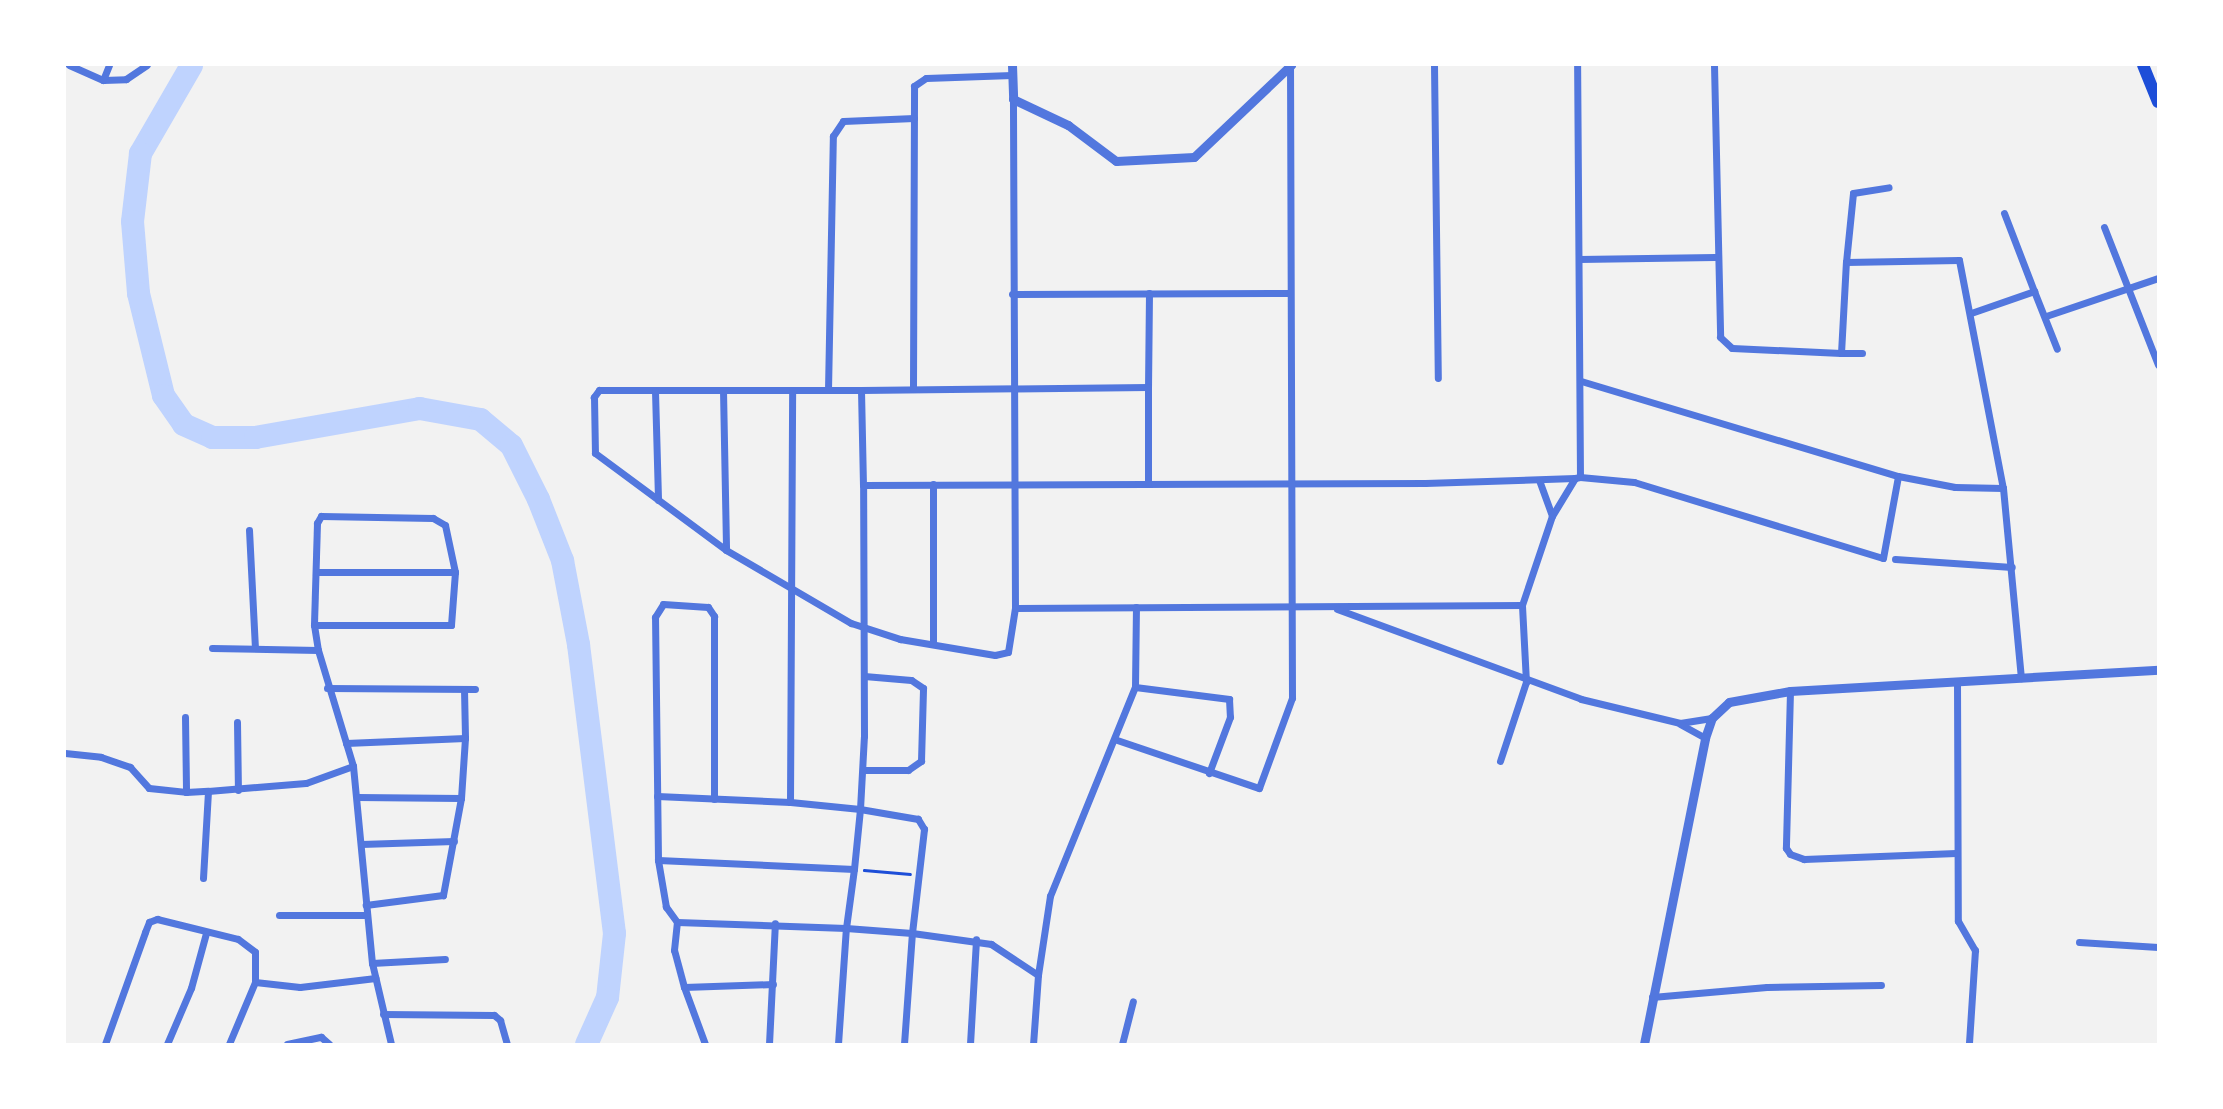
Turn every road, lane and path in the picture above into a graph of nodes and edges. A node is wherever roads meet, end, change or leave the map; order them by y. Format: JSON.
{"nodes":[{"id":1,"x":69,"y":65,"type":"edge"},
{"id":2,"x":109,"y":65,"type":"edge"},
{"id":3,"x":147,"y":65,"type":"edge"},
{"id":4,"x":1012,"y":65,"type":"edge"},
{"id":5,"x":1434,"y":65,"type":"edge"},
{"id":6,"x":1577,"y":65,"type":"edge"},
{"id":7,"x":1714,"y":65,"type":"edge"},
{"id":8,"x":2143,"y":65,"type":"edge"},
{"id":9,"x":1290,"y":66,"type":"edge"},
{"id":10,"x":1012,"y":75,"type":"junction"},
{"id":11,"x":103,"y":80,"type":"junction"},
{"id":12,"x":1013,"y":99,"type":"junction"},
{"id":13,"x":2158,"y":102,"type":"edge"},
{"id":14,"x":914,"y":118,"type":"junction"},
{"id":15,"x":1889,"y":187,"type":"dead end"},
{"id":16,"x":2004,"y":213,"type":"dead end"},
{"id":17,"x":2104,"y":227,"type":"dead end"},
{"id":18,"x":1715,"y":257,"type":"junction"},
{"id":19,"x":1580,"y":259,"type":"junction"},
{"id":20,"x":1846,"y":261,"type":"junction"},
{"id":21,"x":2158,"y":278,"type":"edge"},
{"id":22,"x":2129,"y":289,"type":"junction"},
{"id":23,"x":2034,"y":291,"type":"junction"},
{"id":24,"x":1149,"y":293,"type":"junction"},
{"id":25,"x":1290,"y":293,"type":"junction"},
{"id":26,"x":1012,"y":294,"type":"junction"},
{"id":27,"x":1971,"y":313,"type":"junction"},
{"id":28,"x":2046,"y":316,"type":"junction"},
{"id":29,"x":2057,"y":349,"type":"dead end"},
{"id":30,"x":1841,"y":353,"type":"junction"},
{"id":31,"x":1862,"y":354,"type":"dead end"},
{"id":32,"x":2158,"y":365,"type":"edge"},
{"id":33,"x":1438,"y":378,"type":"dead end"},
{"id":34,"x":1581,"y":381,"type":"junction"},
{"id":35,"x":1148,"y":387,"type":"junction"},
{"id":36,"x":1012,"y":388,"type":"junction"},
{"id":37,"x":913,"y":389,"type":"junction"},
{"id":38,"x":723,"y":390,"type":"junction"},
{"id":39,"x":792,"y":390,"type":"junction"},
{"id":40,"x":828,"y":390,"type":"junction"},
{"id":41,"x":861,"y":390,"type":"junction"},
{"id":42,"x":656,"y":391,"type":"junction"},
{"id":43,"x":1898,"y":476,"type":"junction"},
{"id":44,"x":1577,"y":477,"type":"junction"},
{"id":45,"x":1539,"y":480,"type":"junction"},
{"id":46,"x":1290,"y":482,"type":"junction"},
{"id":47,"x":1148,"y":483,"type":"junction"},
{"id":48,"x":933,"y":484,"type":"junction"},
{"id":49,"x":1012,"y":484,"type":"junction"},
{"id":50,"x":863,"y":485,"type":"junction"},
{"id":51,"x":2003,"y":488,"type":"junction"},
{"id":52,"x":658,"y":500,"type":"junction"},
{"id":53,"x":1552,"y":516,"type":"junction"},
{"id":54,"x":250,"y":530,"type":"dead end"},
{"id":55,"x":726,"y":550,"type":"junction"},
{"id":56,"x":1895,"y":559,"type":"dead end"},
{"id":57,"x":2012,"y":568,"type":"junction"},
{"id":58,"x":317,"y":572,"type":"junction"},
{"id":59,"x":455,"y":572,"type":"junction"},
{"id":60,"x":794,"y":592,"type":"junction"},
{"id":61,"x":1291,"y":605,"type":"junction"},
{"id":62,"x":1522,"y":605,"type":"junction"},
{"id":63,"x":1136,"y":607,"type":"junction"},
{"id":64,"x":1333,"y":607,"type":"junction"},
{"id":65,"x":1015,"y":608,"type":"junction"},
{"id":66,"x":314,"y":625,"type":"junction"},
{"id":67,"x":861,"y":627,"type":"junction"},
{"id":68,"x":933,"y":644,"type":"junction"},
{"id":69,"x":212,"y":648,"type":"dead end"},
{"id":70,"x":255,"y":648,"type":"junction"},
{"id":71,"x":318,"y":650,"type":"junction"},
{"id":72,"x":2158,"y":670,"type":"edge"},
{"id":73,"x":864,"y":676,"type":"junction"},
{"id":74,"x":2021,"y":678,"type":"junction"},
{"id":75,"x":1526,"y":681,"type":"junction"},
{"id":76,"x":1957,"y":682,"type":"junction"},
{"id":77,"x":1135,"y":687,"type":"junction"},
{"id":78,"x":327,"y":688,"type":"junction"},
{"id":79,"x":464,"y":689,"type":"junction"},
{"id":80,"x":475,"y":689,"type":"dead end"},
{"id":81,"x":1790,"y":691,"type":"junction"},
{"id":82,"x":185,"y":717,"type":"dead end"},
{"id":83,"x":1712,"y":719,"type":"junction"},
{"id":84,"x":237,"y":722,"type":"dead end"},
{"id":85,"x":1680,"y":723,"type":"junction"},
{"id":86,"x":465,"y":738,"type":"junction"},
{"id":87,"x":1705,"y":738,"type":"junction"},
{"id":88,"x":1117,"y":740,"type":"junction"},
{"id":89,"x":346,"y":743,"type":"junction"},
{"id":90,"x":65,"y":753,"type":"edge"},
{"id":91,"x":1500,"y":761,"type":"dead end"},
{"id":92,"x":353,"y":766,"type":"junction"},
{"id":93,"x":863,"y":770,"type":"junction"},
{"id":94,"x":1209,"y":773,"type":"junction"},
{"id":95,"x":208,"y":790,"type":"junction"},
{"id":96,"x":238,"y":790,"type":"junction"},
{"id":97,"x":186,"y":792,"type":"junction"},
{"id":98,"x":657,"y":796,"type":"junction"},
{"id":99,"x":357,"y":797,"type":"junction"},
{"id":100,"x":461,"y":798,"type":"junction"},
{"id":101,"x":714,"y":799,"type":"junction"},
{"id":102,"x":790,"y":802,"type":"junction"},
{"id":103,"x":860,"y":808,"type":"junction"},
{"id":104,"x":454,"y":841,"type":"junction"},
{"id":105,"x":361,"y":844,"type":"junction"},
{"id":106,"x":1956,"y":853,"type":"junction"},
{"id":107,"x":658,"y":860,"type":"junction"},
{"id":108,"x":854,"y":869,"type":"junction"},
{"id":109,"x":919,"y":874,"type":"junction"},
{"id":110,"x":203,"y":878,"type":"dead end"},
{"id":111,"x":366,"y":905,"type":"junction"},
{"id":112,"x":279,"y":915,"type":"dead end"},
{"id":113,"x":366,"y":915,"type":"junction"},
{"id":114,"x":677,"y":922,"type":"junction"},
{"id":115,"x":775,"y":923,"type":"junction"},
{"id":116,"x":846,"y":928,"type":"junction"},
{"id":117,"x":206,"y":933,"type":"junction"},
{"id":118,"x":912,"y":933,"type":"junction"},
{"id":119,"x":976,"y":939,"type":"junction"},
{"id":120,"x":2079,"y":942,"type":"dead end"},
{"id":121,"x":2158,"y":947,"type":"edge"},
{"id":122,"x":445,"y":959,"type":"dead end"},
{"id":123,"x":372,"y":963,"type":"junction"},
{"id":124,"x":1038,"y":975,"type":"junction"},
{"id":125,"x":375,"y":978,"type":"junction"},
{"id":126,"x":255,"y":982,"type":"junction"},
{"id":127,"x":773,"y":984,"type":"junction"},
{"id":128,"x":1881,"y":985,"type":"dead end"},
{"id":129,"x":684,"y":987,"type":"junction"},
{"id":130,"x":1651,"y":997,"type":"junction"},
{"id":131,"x":1133,"y":1001,"type":"dead end"},
{"id":132,"x":383,"y":1014,"type":"junction"},
{"id":133,"x":105,"y":1044,"type":"edge"},
{"id":134,"x":167,"y":1044,"type":"edge"},
{"id":135,"x":229,"y":1044,"type":"edge"},
{"id":136,"x":287,"y":1044,"type":"edge"},
{"id":137,"x":329,"y":1044,"type":"edge"},
{"id":138,"x":391,"y":1044,"type":"edge"},
{"id":139,"x":506,"y":1044,"type":"edge"},
{"id":140,"x":705,"y":1044,"type":"edge"},
{"id":141,"x":769,"y":1044,"type":"edge"},
{"id":142,"x":838,"y":1044,"type":"edge"},
{"id":143,"x":904,"y":1044,"type":"edge"},
{"id":144,"x":970,"y":1044,"type":"edge"},
{"id":145,"x":1033,"y":1044,"type":"edge"},
{"id":146,"x":1122,"y":1044,"type":"edge"},
{"id":147,"x":1644,"y":1044,"type":"edge"},
{"id":148,"x":1969,"y":1044,"type":"edge"}],
"edges":[{"from":1,"to":11,"type":"street"},
{"from":2,"to":11,"type":"street"},
{"from":3,"to":11,"type":"street"},
{"from":4,"to":10,"type":"street"},
{"from":5,"to":33,"type":"street"},
{"from":6,"to":19,"type":"street"},
{"from":7,"to":18,"type":"street"},
{"from":8,"to":13,"type":"highway"},
{"from":9,"to":12,"type":"street"},
{"from":9,"to":25,"type":"street"},
{"from":10,"to":12,"type":"street"},
{"from":10,"to":14,"type":"street"},
{"from":12,"to":26,"type":"street"},
{"from":14,"to":37,"type":"street"},
{"from":14,"to":40,"type":"street"},
{"from":15,"to":20,"type":"street"},
{"from":16,"to":23,"type":"street"},
{"from":17,"to":22,"type":"street"},
{"from":18,"to":19,"type":"street"},
{"from":18,"to":30,"type":"street"},
{"from":19,"to":34,"type":"street"},
{"from":20,"to":27,"type":"street"},
{"from":20,"to":30,"type":"street"},
{"from":21,"to":22,"type":"street"},
{"from":22,"to":28,"type":"street"},
{"from":22,"to":32,"type":"street"},
{"from":23,"to":27,"type":"street"},
{"from":23,"to":28,"type":"street"},
{"from":24,"to":25,"type":"street"},
{"from":24,"to":26,"type":"street"},
{"from":24,"to":35,"type":"street"},
{"from":25,"to":46,"type":"street"},
{"from":26,"to":36,"type":"street"},
{"from":27,"to":51,"type":"street"},
{"from":28,"to":29,"type":"street"},
{"from":30,"to":31,"type":"street"},
{"from":34,"to":43,"type":"street"},
{"from":34,"to":44,"type":"street"},
{"from":35,"to":36,"type":"street"},
{"from":35,"to":47,"type":"street"},
{"from":36,"to":37,"type":"street"},
{"from":36,"to":49,"type":"street"},
{"from":37,"to":41,"type":"street"},
{"from":38,"to":39,"type":"street"},
{"from":38,"to":42,"type":"street"},
{"from":38,"to":55,"type":"street"},
{"from":39,"to":40,"type":"street"},
{"from":39,"to":60,"type":"street"},
{"from":40,"to":41,"type":"street"},
{"from":41,"to":50,"type":"street"},
{"from":42,"to":52,"type":"street"},
{"from":42,"to":52,"type":"street"},
{"from":43,"to":44,"type":"street"},
{"from":43,"to":51,"type":"street"},
{"from":44,"to":45,"type":"street"},
{"from":44,"to":53,"type":"street"},
{"from":45,"to":46,"type":"street"},
{"from":45,"to":53,"type":"street"},
{"from":46,"to":47,"type":"street"},
{"from":46,"to":61,"type":"street"},
{"from":47,"to":49,"type":"street"},
{"from":48,"to":49,"type":"street"},
{"from":48,"to":50,"type":"street"},
{"from":48,"to":68,"type":"street"},
{"from":49,"to":65,"type":"street"},
{"from":50,"to":67,"type":"street"},
{"from":51,"to":57,"type":"street"},
{"from":52,"to":55,"type":"street"},
{"from":53,"to":62,"type":"street"},
{"from":54,"to":70,"type":"street"},
{"from":55,"to":60,"type":"street"},
{"from":56,"to":57,"type":"street"},
{"from":57,"to":74,"type":"street"},
{"from":58,"to":59,"type":"street"},
{"from":58,"to":59,"type":"street"},
{"from":58,"to":66,"type":"street"},
{"from":59,"to":66,"type":"street"},
{"from":60,"to":67,"type":"street"},
{"from":60,"to":102,"type":"street"},
{"from":61,"to":63,"type":"street"},
{"from":61,"to":64,"type":"street"},
{"from":61,"to":94,"type":"street"},
{"from":62,"to":64,"type":"street"},
{"from":62,"to":75,"type":"street"},
{"from":63,"to":65,"type":"street"},
{"from":63,"to":77,"type":"street"},
{"from":64,"to":75,"type":"street"},
{"from":65,"to":68,"type":"street"},
{"from":66,"to":71,"type":"street"},
{"from":67,"to":68,"type":"street"},
{"from":67,"to":73,"type":"street"},
{"from":69,"to":70,"type":"street"},
{"from":70,"to":71,"type":"street"},
{"from":71,"to":78,"type":"street"},
{"from":72,"to":74,"type":"street"},
{"from":73,"to":93,"type":"street"},
{"from":73,"to":93,"type":"street"},
{"from":74,"to":76,"type":"street"},
{"from":75,"to":85,"type":"street"},
{"from":75,"to":91,"type":"street"},
{"from":76,"to":81,"type":"street"},
{"from":76,"to":106,"type":"street"},
{"from":77,"to":88,"type":"street"},
{"from":77,"to":94,"type":"street"},
{"from":78,"to":79,"type":"street"},
{"from":78,"to":89,"type":"street"},
{"from":79,"to":80,"type":"street"},
{"from":79,"to":86,"type":"street"},
{"from":81,"to":83,"type":"street"},
{"from":81,"to":106,"type":"street"},
{"from":82,"to":97,"type":"street"},
{"from":83,"to":85,"type":"street"},
{"from":83,"to":87,"type":"street"},
{"from":84,"to":96,"type":"street"},
{"from":85,"to":87,"type":"street"},
{"from":86,"to":89,"type":"street"},
{"from":86,"to":100,"type":"street"},
{"from":87,"to":130,"type":"street"},
{"from":88,"to":94,"type":"street"},
{"from":88,"to":124,"type":"street"},
{"from":89,"to":92,"type":"street"},
{"from":90,"to":97,"type":"street"},
{"from":92,"to":96,"type":"street"},
{"from":92,"to":99,"type":"street"},
{"from":93,"to":103,"type":"street"},
{"from":95,"to":96,"type":"street"},
{"from":95,"to":97,"type":"street"},
{"from":95,"to":110,"type":"street"},
{"from":98,"to":101,"type":"street"},
{"from":98,"to":101,"type":"street"},
{"from":98,"to":107,"type":"street"},
{"from":99,"to":100,"type":"street"},
{"from":99,"to":105,"type":"street"},
{"from":100,"to":104,"type":"street"},
{"from":101,"to":102,"type":"street"},
{"from":102,"to":103,"type":"street"},
{"from":103,"to":108,"type":"street"},
{"from":103,"to":109,"type":"street"},
{"from":104,"to":105,"type":"street"},
{"from":104,"to":111,"type":"street"},
{"from":105,"to":111,"type":"street"},
{"from":106,"to":148,"type":"street"},
{"from":107,"to":108,"type":"street"},
{"from":107,"to":114,"type":"street"},
{"from":108,"to":109,"type":"path"},
{"from":108,"to":116,"type":"street"},
{"from":109,"to":118,"type":"street"},
{"from":111,"to":113,"type":"street"},
{"from":112,"to":113,"type":"street"},
{"from":113,"to":123,"type":"street"},
{"from":114,"to":115,"type":"street"},
{"from":114,"to":129,"type":"street"},
{"from":115,"to":116,"type":"street"},
{"from":115,"to":127,"type":"street"},
{"from":116,"to":118,"type":"street"},
{"from":116,"to":142,"type":"street"},
{"from":117,"to":126,"type":"street"},
{"from":117,"to":133,"type":"street"},
{"from":117,"to":134,"type":"street"},
{"from":118,"to":119,"type":"street"},
{"from":118,"to":143,"type":"street"},
{"from":119,"to":124,"type":"street"},
{"from":119,"to":144,"type":"street"},
{"from":120,"to":121,"type":"street"},
{"from":122,"to":123,"type":"street"},
{"from":123,"to":125,"type":"street"},
{"from":124,"to":145,"type":"street"},
{"from":125,"to":126,"type":"street"},
{"from":125,"to":132,"type":"street"},
{"from":126,"to":135,"type":"street"},
{"from":127,"to":129,"type":"street"},
{"from":127,"to":141,"type":"street"},
{"from":128,"to":130,"type":"street"},
{"from":129,"to":140,"type":"street"},
{"from":130,"to":147,"type":"street"},
{"from":131,"to":146,"type":"street"},
{"from":132,"to":138,"type":"street"},
{"from":132,"to":139,"type":"street"},
{"from":136,"to":137,"type":"street"}]}
